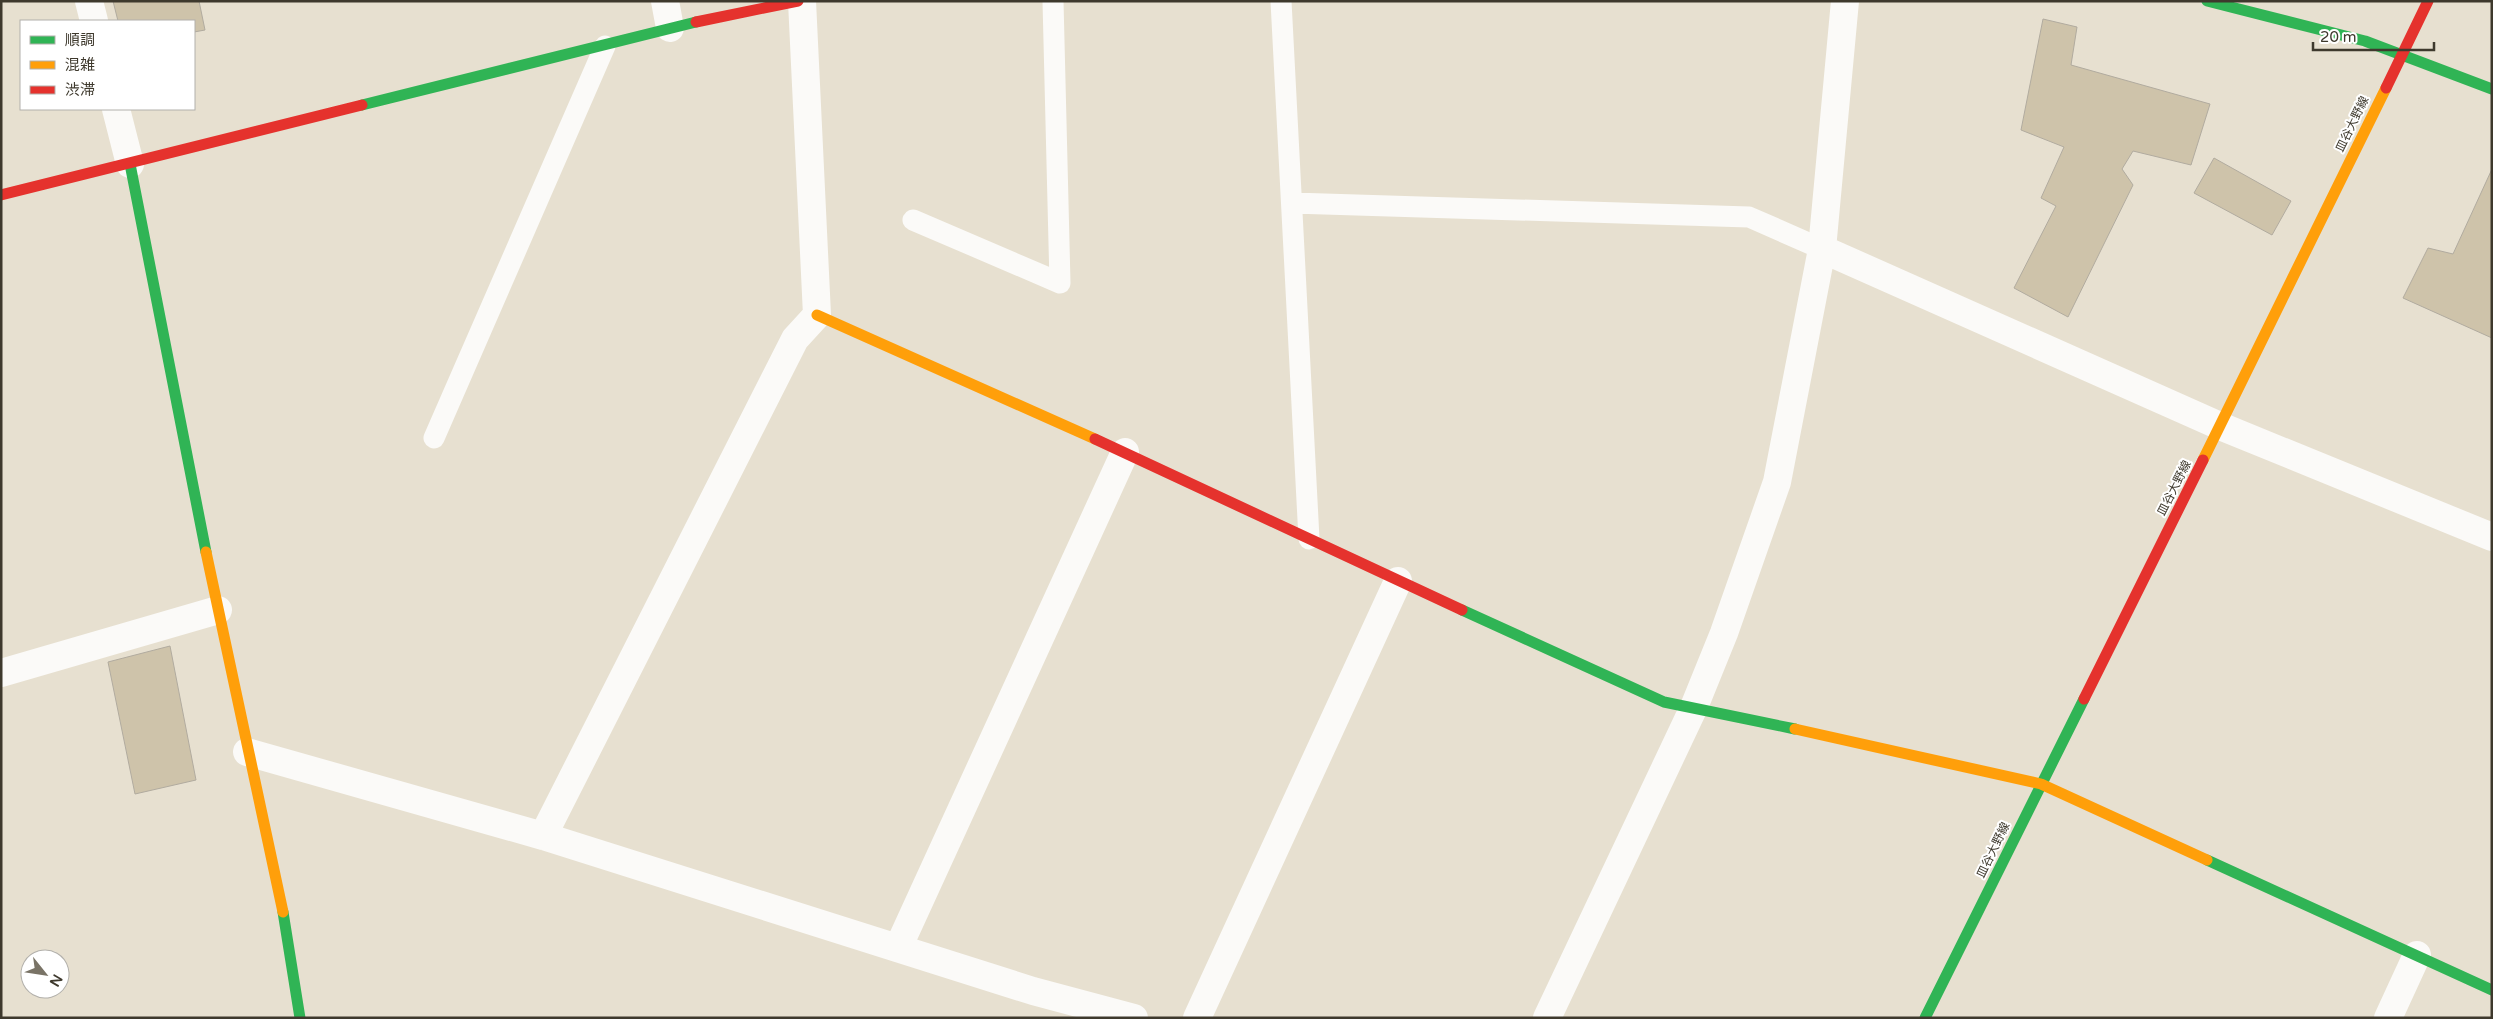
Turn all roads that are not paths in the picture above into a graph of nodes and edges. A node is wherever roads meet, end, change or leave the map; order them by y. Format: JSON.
{"nodes":[{"id":1,"x":89,"y":1,"type":"edge"},
{"id":2,"x":665,"y":1,"type":"edge"},
{"id":3,"x":798,"y":1,"type":"edge"},
{"id":4,"x":802,"y":1,"type":"edge"},
{"id":5,"x":1053,"y":1,"type":"edge"},
{"id":6,"x":1282,"y":1,"type":"edge"},
{"id":7,"x":1845,"y":1,"type":"edge"},
{"id":8,"x":2206,"y":1,"type":"edge"},
{"id":9,"x":2428,"y":1,"type":"edge"},
{"id":10,"x":94,"y":20,"type":"edge"},
{"id":11,"x":670,"y":28,"type":"junction"},
{"id":12,"x":605,"y":46,"type":"junction"},
{"id":13,"x":2402,"y":55,"type":"junction"},
{"id":14,"x":2492,"y":89,"type":"edge"},
{"id":15,"x":116,"y":110,"type":"edge"},
{"id":16,"x":130,"y":164,"type":"junction"},
{"id":17,"x":1,"y":196,"type":"edge"},
{"id":18,"x":1292,"y":203,"type":"junction"},
{"id":19,"x":913,"y":220,"type":"dead end"},
{"id":20,"x":1822,"y":249,"type":"junction"},
{"id":21,"x":817,"y":315,"type":"junction"},
{"id":22,"x":2220,"y":426,"type":"junction"},
{"id":23,"x":434,"y":438,"type":"dead end"},
{"id":24,"x":1125,"y":452,"type":"junction"},
{"id":25,"x":2492,"y":538,"type":"edge"},
{"id":26,"x":1309,"y":539,"type":"junction"},
{"id":27,"x":1398,"y":581,"type":"junction"},
{"id":28,"x":218,"y":610,"type":"junction"},
{"id":29,"x":1,"y":673,"type":"edge"},
{"id":30,"x":1694,"y":706,"type":"junction"},
{"id":31,"x":247,"y":752,"type":"junction"},
{"id":32,"x":2042,"y":784,"type":"junction"},
{"id":33,"x":543,"y":836,"type":"junction"},
{"id":34,"x":898,"y":948,"type":"junction"},
{"id":35,"x":2417,"y":955,"type":"junction"},
{"id":36,"x":2492,"y":990,"type":"edge"},
{"id":37,"x":300,"y":1018,"type":"edge"},
{"id":38,"x":1134,"y":1018,"type":"edge"},
{"id":39,"x":1197,"y":1018,"type":"edge"},
{"id":40,"x":1547,"y":1018,"type":"edge"},
{"id":41,"x":1925,"y":1018,"type":"edge"},
{"id":42,"x":2388,"y":1018,"type":"edge"}],
"edges":[{"from":1,"to":10,"type":"street"},
{"from":2,"to":11,"type":"street"},
{"from":3,"to":11,"type":"street"},
{"from":4,"to":21,"type":"street"},
{"from":5,"to":19,"type":"lane"},
{"from":6,"to":18,"type":"lane"},
{"from":7,"to":20,"type":"street"},
{"from":8,"to":13,"type":"street"},
{"from":9,"to":13,"type":"street","name":"皿谷大野線"},
{"from":11,"to":12,"type":"street"},
{"from":12,"to":16,"type":"street"},
{"from":12,"to":23,"type":"lane"},
{"from":13,"to":14,"type":"street"},
{"from":13,"to":22,"type":"street","name":"皿谷大野線"},
{"from":15,"to":16,"type":"street"},
{"from":16,"to":17,"type":"street"},
{"from":16,"to":28,"type":"street"},
{"from":18,"to":20,"type":"lane"},
{"from":18,"to":26,"type":"lane"},
{"from":20,"to":22,"type":"street"},
{"from":20,"to":30,"type":"street"},
{"from":21,"to":24,"type":"street"},
{"from":21,"to":33,"type":"street"},
{"from":22,"to":25,"type":"street"},
{"from":22,"to":32,"type":"street","name":"皿谷大野線"},
{"from":24,"to":26,"type":"street"},
{"from":24,"to":34,"type":"street"},
{"from":26,"to":27,"type":"street"},
{"from":27,"to":30,"type":"street"},
{"from":27,"to":39,"type":"street"},
{"from":28,"to":29,"type":"street"},
{"from":28,"to":31,"type":"street"},
{"from":30,"to":32,"type":"street"},
{"from":30,"to":40,"type":"street"},
{"from":31,"to":33,"type":"street"},
{"from":31,"to":37,"type":"street"},
{"from":32,"to":35,"type":"street"},
{"from":32,"to":41,"type":"street","name":"皿谷大野線"},
{"from":33,"to":34,"type":"street"},
{"from":34,"to":38,"type":"street"},
{"from":35,"to":36,"type":"street"},
{"from":35,"to":42,"type":"street"}]}
